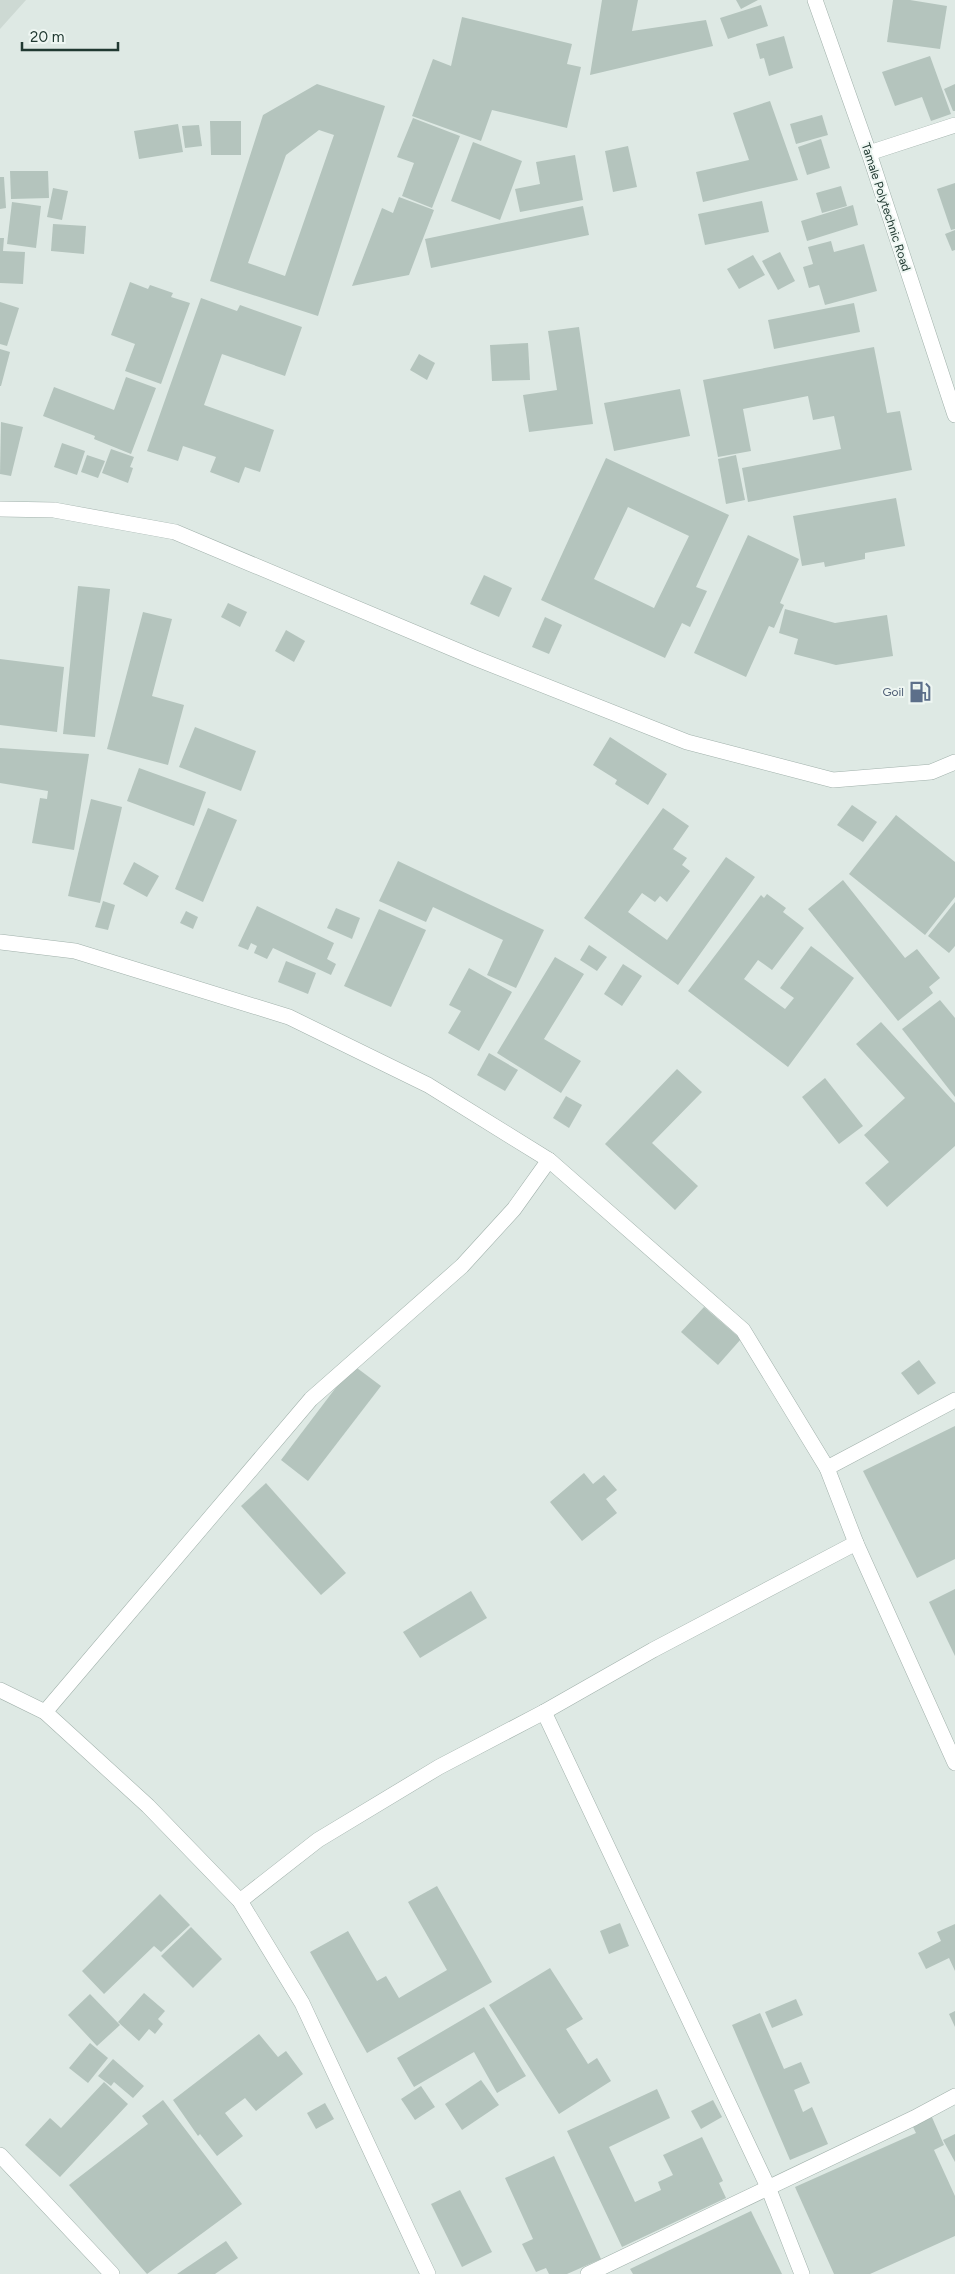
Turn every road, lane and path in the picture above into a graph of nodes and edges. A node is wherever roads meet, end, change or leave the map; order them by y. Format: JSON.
{"nodes":[{"id":1,"x":816,"y":0,"type":"edge"},
{"id":2,"x":955,"y":125,"type":"edge"},
{"id":3,"x":869,"y":152,"type":"junction"},
{"id":4,"x":955,"y":415,"type":"edge"},
{"id":5,"x":0,"y":509,"type":"edge"},
{"id":6,"x":955,"y":762,"type":"edge"},
{"id":7,"x":0,"y":942,"type":"edge"},
{"id":8,"x":549,"y":1160,"type":"junction"},
{"id":9,"x":955,"y":1400,"type":"edge"},
{"id":10,"x":827,"y":1468,"type":"junction"},
{"id":11,"x":856,"y":1543,"type":"junction"},
{"id":12,"x":0,"y":1690,"type":"edge"},
{"id":13,"x":45,"y":1712,"type":"junction"},
{"id":14,"x":544,"y":1712,"type":"junction"},
{"id":15,"x":955,"y":1763,"type":"edge"},
{"id":16,"x":240,"y":1901,"type":"junction"},
{"id":17,"x":955,"y":2096,"type":"edge"},
{"id":18,"x":0,"y":2155,"type":"edge"},
{"id":19,"x":768,"y":2187,"type":"junction"},
{"id":20,"x":112,"y":2274,"type":"edge"},
{"id":21,"x":428,"y":2274,"type":"edge"},
{"id":22,"x":588,"y":2274,"type":"edge"},
{"id":23,"x":802,"y":2274,"type":"edge"}],
"edges":[{"from":1,"to":3,"type":"street","name":"Tamale Polytechnic Road"},
{"from":2,"to":3,"type":"street"},
{"from":3,"to":4,"type":"street","name":"Tamale Polytechnic Road"},
{"from":5,"to":6,"type":"street"},
{"from":7,"to":8,"type":"street"},
{"from":8,"to":10,"type":"street"},
{"from":8,"to":13,"type":"street"},
{"from":9,"to":10,"type":"street"},
{"from":10,"to":11,"type":"street"},
{"from":11,"to":14,"type":"street"},
{"from":11,"to":15,"type":"street"},
{"from":12,"to":13,"type":"street"},
{"from":13,"to":16,"type":"street"},
{"from":14,"to":16,"type":"street"},
{"from":14,"to":19,"type":"street"},
{"from":16,"to":21,"type":"street"},
{"from":17,"to":19,"type":"street"},
{"from":18,"to":20,"type":"street"},
{"from":19,"to":22,"type":"street"},
{"from":19,"to":23,"type":"street"}]}
